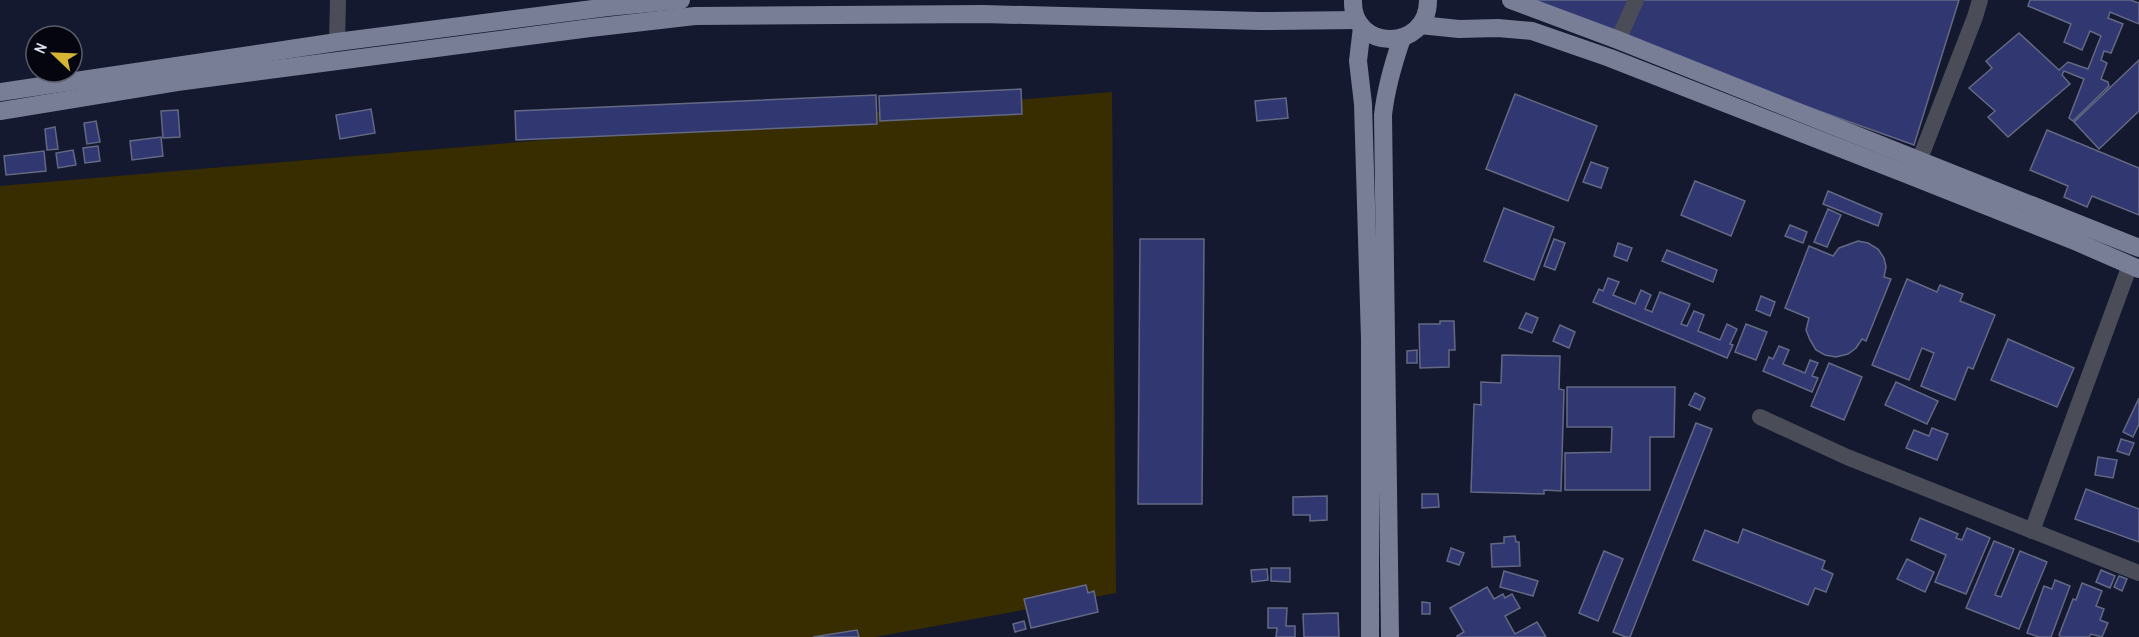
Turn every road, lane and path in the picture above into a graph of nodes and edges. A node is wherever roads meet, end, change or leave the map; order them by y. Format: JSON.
{"nodes":[{"id":1,"x":338,"y":0,"type":"edge"},
{"id":2,"x":681,"y":0,"type":"edge"},
{"id":3,"x":1353,"y":0,"type":"edge"},
{"id":4,"x":1428,"y":0,"type":"edge"},
{"id":5,"x":1511,"y":0,"type":"edge"},
{"id":6,"x":1636,"y":0,"type":"edge"},
{"id":7,"x":1980,"y":0,"type":"edge"},
{"id":8,"x":1119,"y":9,"type":"edge"},
{"id":9,"x":1359,"y":24,"type":"junction"},
{"id":10,"x":1420,"y":25,"type":"junction"},
{"id":11,"x":1402,"y":38,"type":"junction"},
{"id":12,"x":1618,"y":40,"type":"junction"},
{"id":13,"x":337,"y":42,"type":"junction"},
{"id":14,"x":0,"y":92,"type":"edge"},
{"id":15,"x":0,"y":111,"type":"edge"},
{"id":16,"x":1919,"y":160,"type":"junction"},
{"id":17,"x":2139,"y":248,"type":"edge"},
{"id":18,"x":2135,"y":267,"type":"edge"},
{"id":19,"x":1760,"y":417,"type":"dead end"},
{"id":20,"x":2032,"y":531,"type":"junction"},
{"id":21,"x":2139,"y":573,"type":"edge"},
{"id":22,"x":1370,"y":637,"type":"edge"},
{"id":23,"x":1390,"y":637,"type":"edge"}],
"edges":[{"from":1,"to":13,"type":"street"},
{"from":2,"to":13,"type":"main road"},
{"from":3,"to":9,"type":"main road"},
{"from":4,"to":10,"type":"main road"},
{"from":5,"to":12,"type":"main road"},
{"from":6,"to":12,"type":"street"},
{"from":7,"to":16,"type":"street"},
{"from":8,"to":9,"type":"main road"},
{"from":8,"to":15,"type":"main road"},
{"from":9,"to":11,"type":"main road"},
{"from":9,"to":22,"type":"main road"},
{"from":10,"to":11,"type":"main road"},
{"from":10,"to":18,"type":"main road"},
{"from":11,"to":23,"type":"main road"},
{"from":12,"to":16,"type":"main road"},
{"from":13,"to":14,"type":"main road"},
{"from":16,"to":17,"type":"main road"},
{"from":18,"to":20,"type":"street"},
{"from":19,"to":20,"type":"street"},
{"from":20,"to":21,"type":"street"}]}
